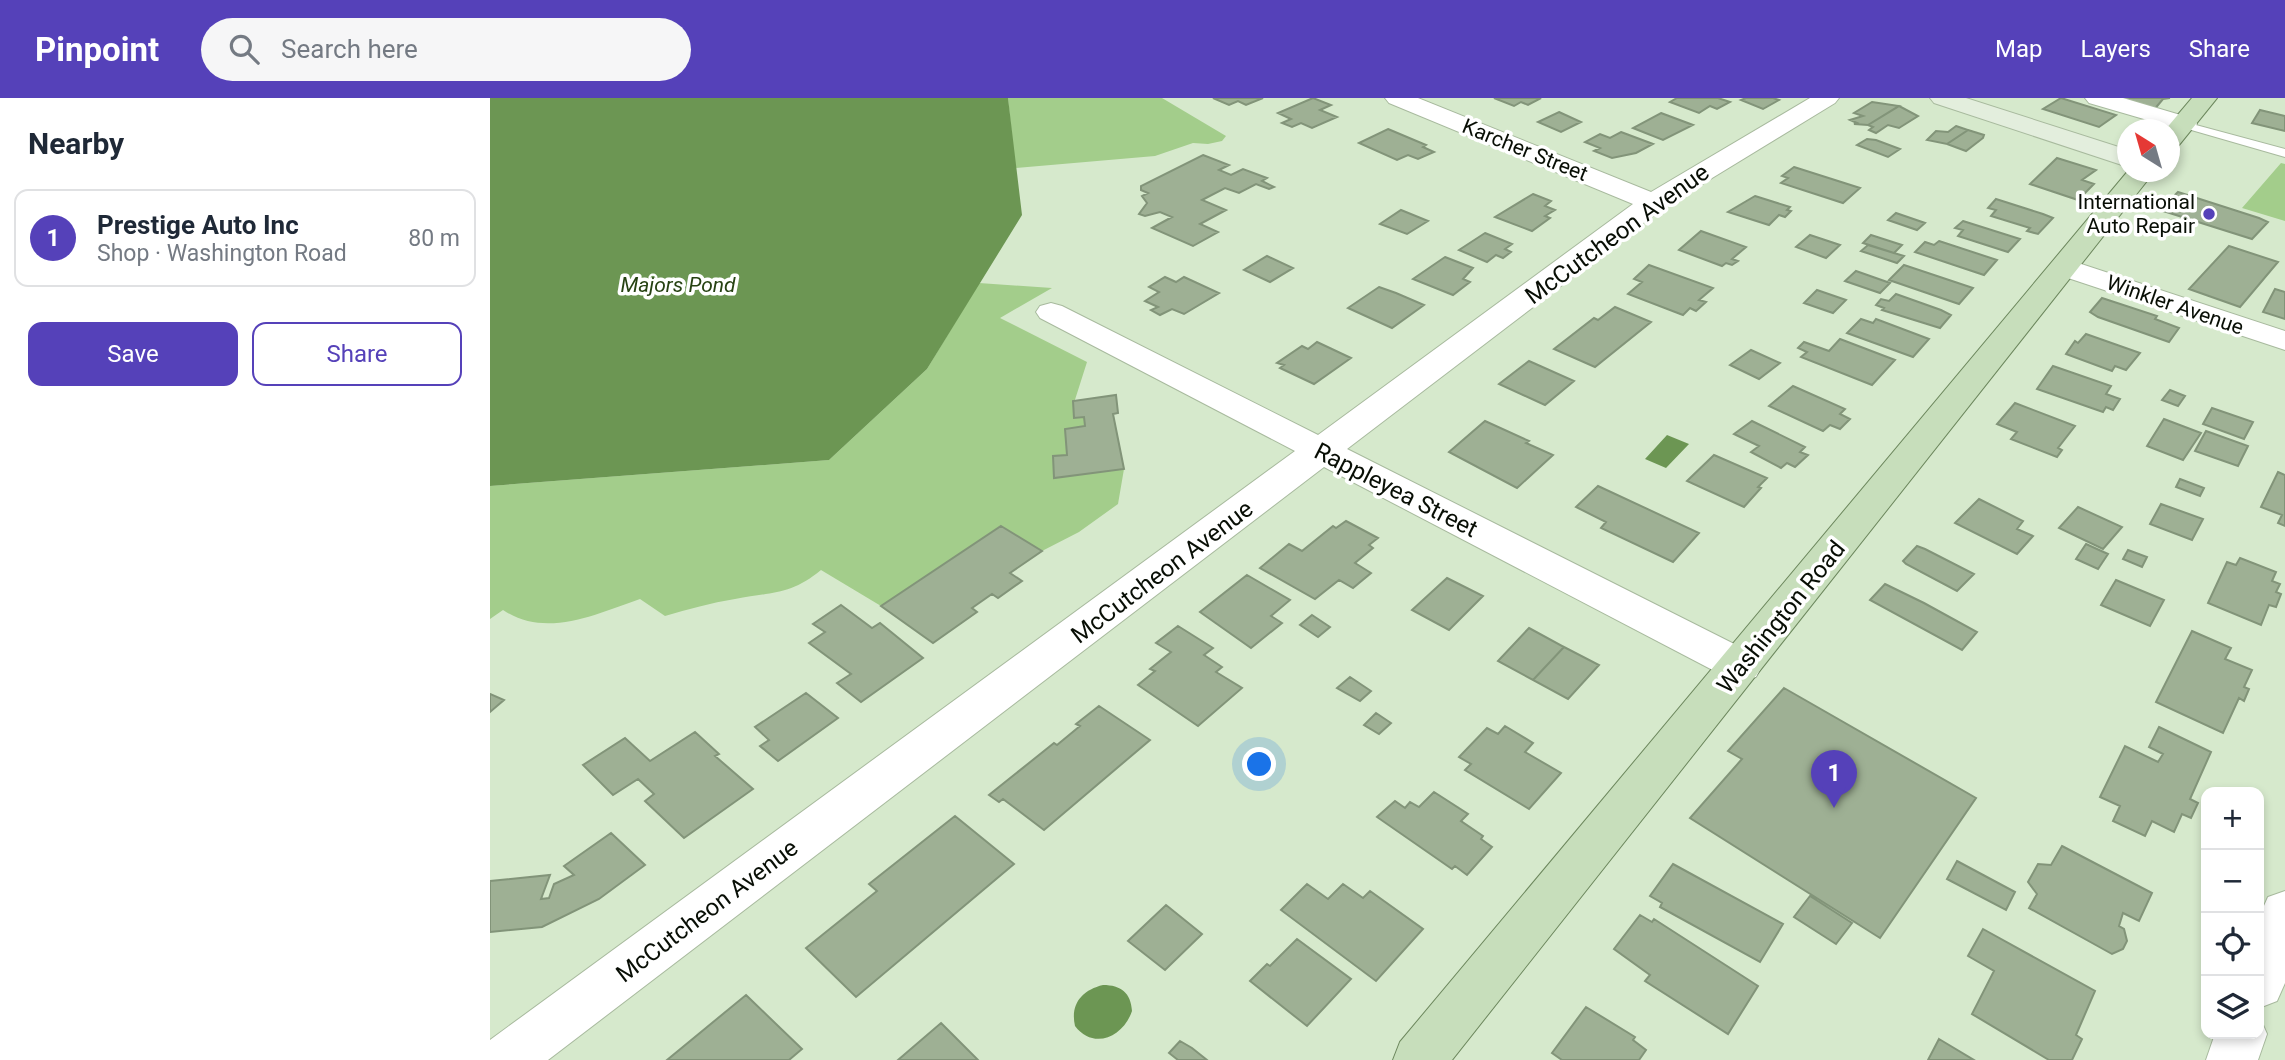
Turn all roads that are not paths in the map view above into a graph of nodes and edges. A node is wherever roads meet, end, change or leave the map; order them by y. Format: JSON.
{"nodes":[{"id":1,"x":1397,"y":98,"type":"edge"},
{"id":2,"x":1826,"y":98,"type":"edge"},
{"id":3,"x":1942,"y":98,"type":"edge"},
{"id":4,"x":2097,"y":98,"type":"edge"},
{"id":5,"x":2205,"y":98,"type":"edge"},
{"id":6,"x":2146,"y":119,"type":"edge"},
{"id":7,"x":2180,"y":128,"type":"edge"},
{"id":8,"x":2180,"y":133,"type":"edge"},
{"id":9,"x":2285,"y":153,"type":"edge"},
{"id":10,"x":2117,"y":156,"type":"edge"},
{"id":11,"x":2133,"y":182,"type":"edge"},
{"id":12,"x":1653,"y":202,"type":"junction"},
{"id":13,"x":2066,"y":268,"type":"junction"},
{"id":14,"x":1051,"y":312,"type":"dead end"},
{"id":15,"x":2285,"y":341,"type":"edge"},
{"id":16,"x":1322,"y":452,"type":"junction"},
{"id":17,"x":1741,"y":666,"type":"junction"},
{"id":18,"x":2285,"y":912,"type":"edge"},
{"id":19,"x":2262,"y":976,"type":"edge"},
{"id":20,"x":2239,"y":1039,"type":"edge"},
{"id":21,"x":506,"y":1060,"type":"edge"},
{"id":22,"x":1419,"y":1060,"type":"edge"},
{"id":23,"x":2232,"y":1060,"type":"edge"}],
"edges":[{"from":1,"to":12,"type":"street","name":"Karcher Street"},
{"from":2,"to":12,"type":"street","name":"McCutcheon Avenue"},
{"from":3,"to":10,"type":"main road"},
{"from":4,"to":6,"type":"street"},
{"from":5,"to":7,"type":"main road"},
{"from":8,"to":9,"type":"lane"},
{"from":11,"to":13,"type":"main road","name":"Washington Road"},
{"from":12,"to":16,"type":"street","name":"McCutcheon Avenue"},
{"from":13,"to":15,"type":"street","name":"Winkler Avenue"},
{"from":13,"to":17,"type":"main road","name":"Washington Road"},
{"from":14,"to":16,"type":"street","name":"Rappleyea Street"},
{"from":16,"to":17,"type":"street","name":"Rappleyea Street"},
{"from":16,"to":21,"type":"street","name":"McCutcheon Avenue"},
{"from":17,"to":22,"type":"main road","name":"Washington Road"},
{"from":18,"to":19,"type":"street"},
{"from":20,"to":23,"type":"street"}]}
